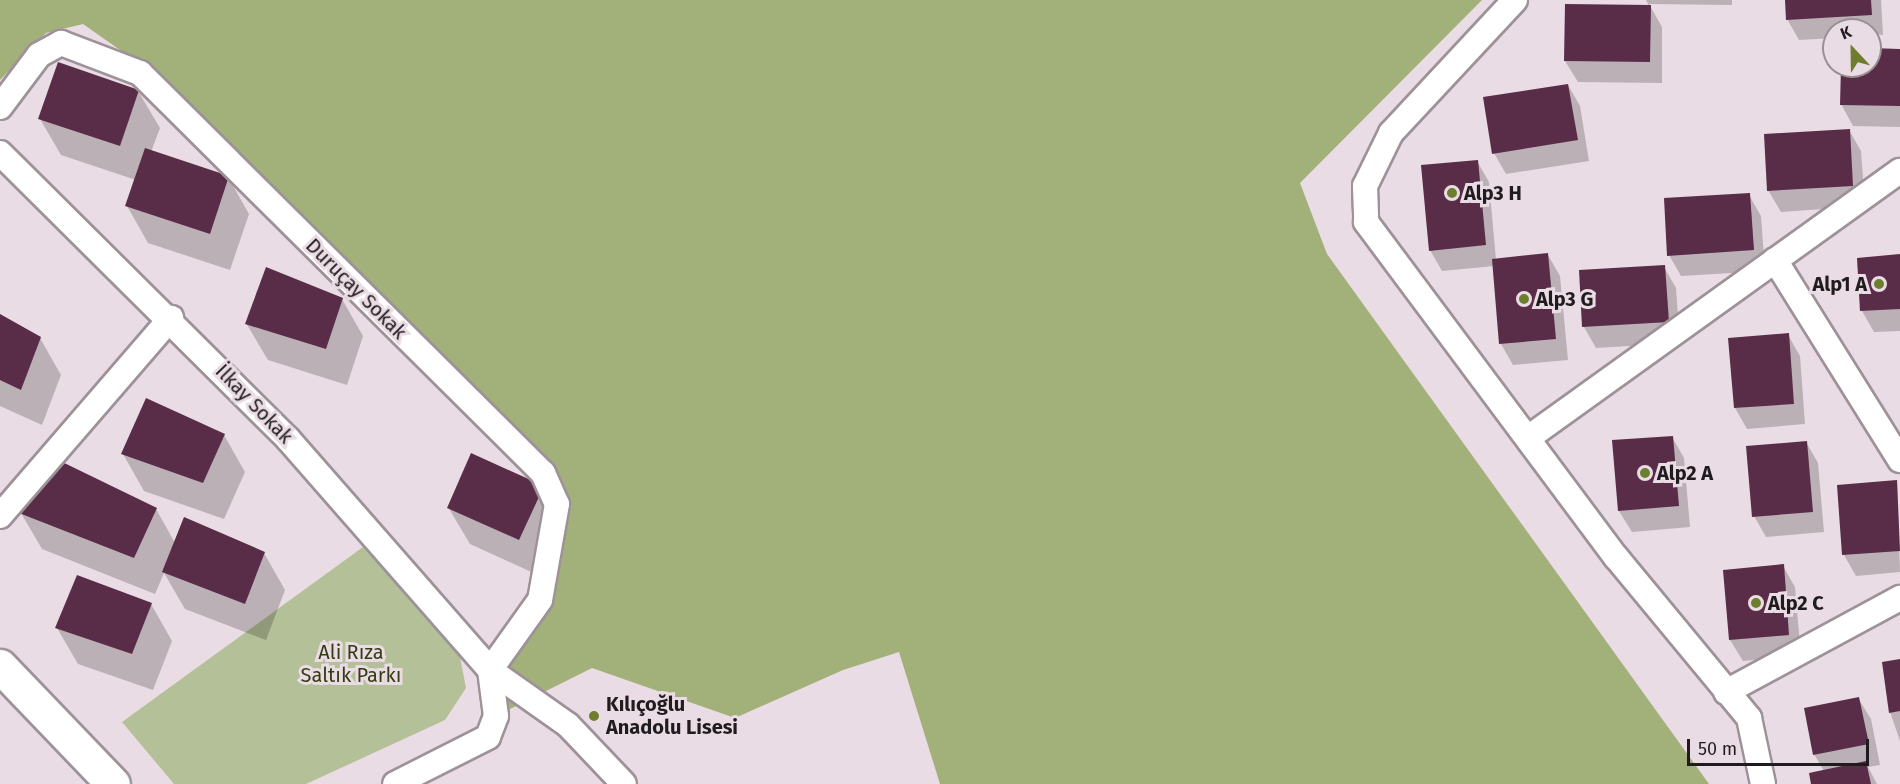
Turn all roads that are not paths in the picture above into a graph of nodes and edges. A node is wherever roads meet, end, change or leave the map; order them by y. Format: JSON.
{"nodes":[{"id":1,"x":1515,"y":0,"type":"edge"},
{"id":2,"x":0,"y":107,"type":"edge"},
{"id":3,"x":0,"y":153,"type":"edge"},
{"id":4,"x":1900,"y":171,"type":"edge"},
{"id":5,"x":1775,"y":260,"type":"junction"},
{"id":6,"x":171,"y":318,"type":"junction"},
{"id":7,"x":1528,"y":438,"type":"junction"},
{"id":8,"x":1900,"y":460,"type":"edge"},
{"id":9,"x":0,"y":516,"type":"edge"},
{"id":10,"x":1900,"y":598,"type":"edge"},
{"id":11,"x":0,"y":666,"type":"edge"},
{"id":12,"x":490,"y":670,"type":"junction"},
{"id":13,"x":1726,"y":692,"type":"junction"},
{"id":14,"x":113,"y":784,"type":"edge"},
{"id":15,"x":395,"y":784,"type":"edge"},
{"id":16,"x":624,"y":784,"type":"edge"},
{"id":17,"x":1763,"y":784,"type":"edge"}],
"edges":[{"from":1,"to":7,"type":"street"},
{"from":2,"to":12,"type":"street","name":"Duruçay Sokak"},
{"from":3,"to":6,"type":"street","name":"İlkay Sokak"},
{"from":4,"to":5,"type":"street"},
{"from":5,"to":7,"type":"street"},
{"from":5,"to":8,"type":"street"},
{"from":6,"to":9,"type":"street"},
{"from":6,"to":12,"type":"street","name":"İlkay Sokak"},
{"from":7,"to":13,"type":"street"},
{"from":10,"to":13,"type":"street"},
{"from":11,"to":14,"type":"main road"},
{"from":12,"to":15,"type":"street"},
{"from":12,"to":16,"type":"street","name":"İlkay Sokak"},
{"from":13,"to":17,"type":"street"}]}
